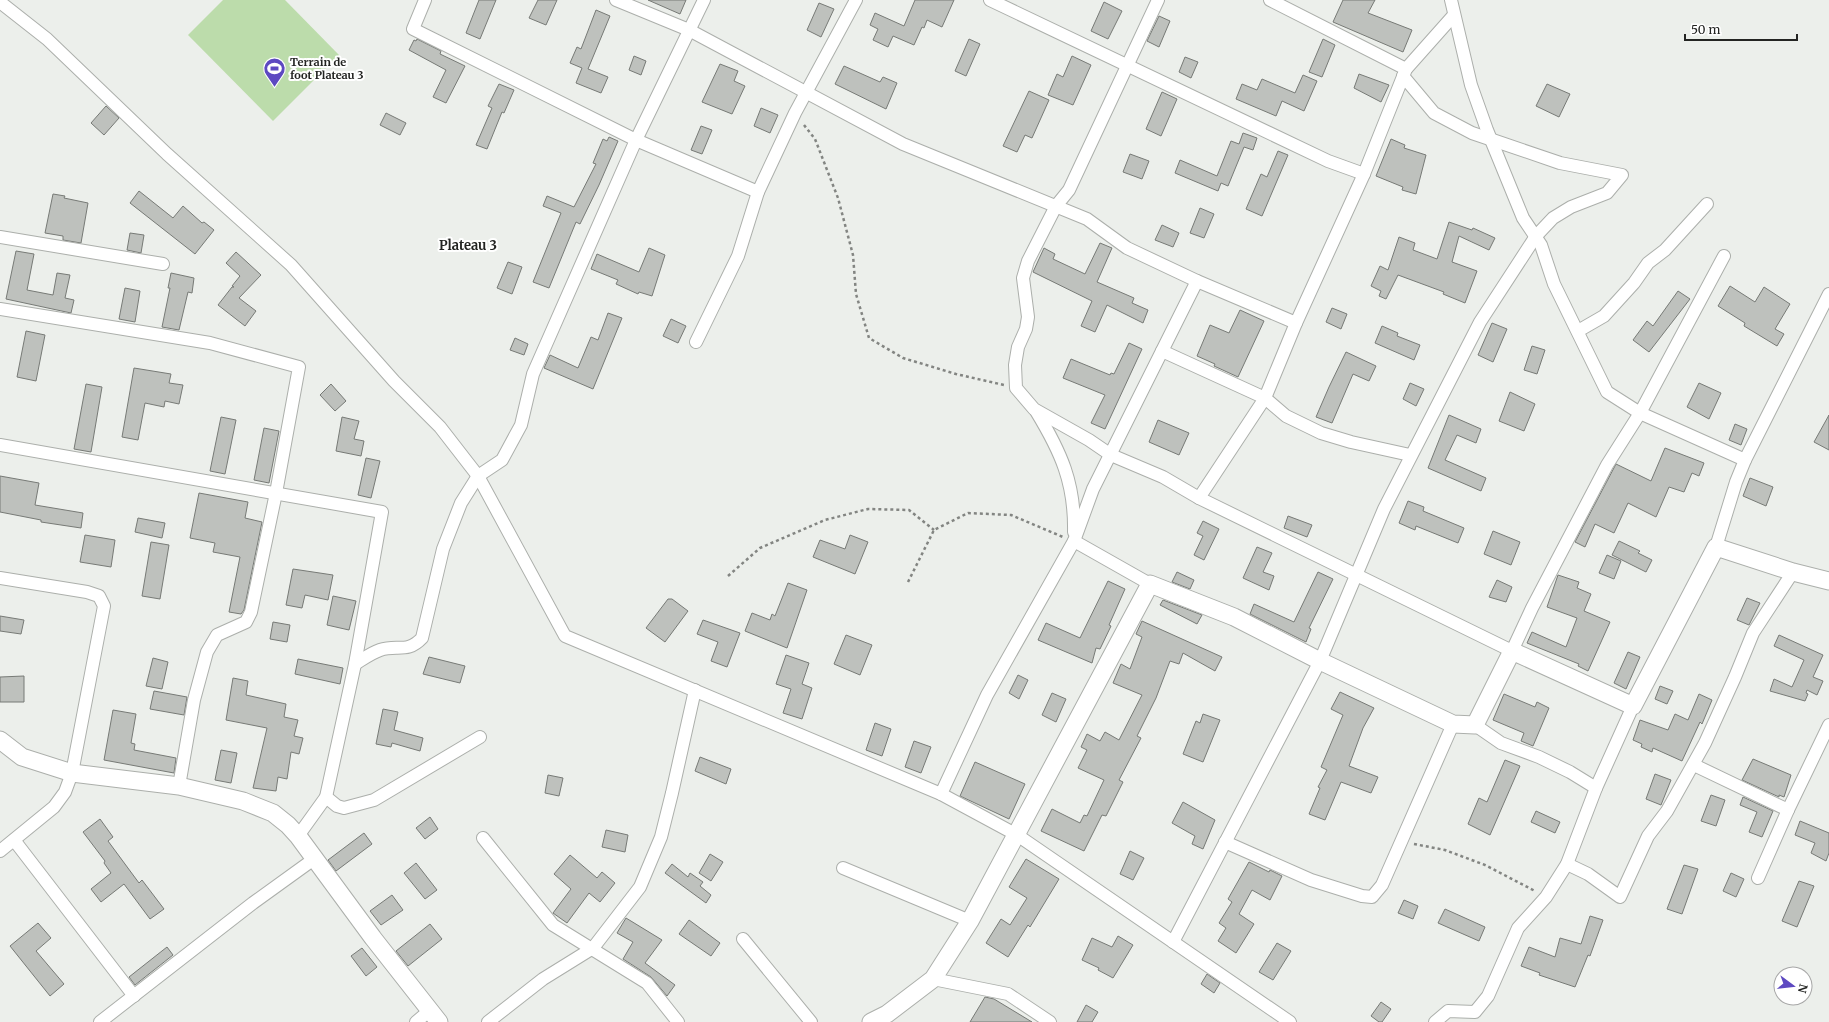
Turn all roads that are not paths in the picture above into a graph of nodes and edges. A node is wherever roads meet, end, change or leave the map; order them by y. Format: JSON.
{"nodes":[{"id":1,"x":425,"y":0,"type":"edge"},
{"id":2,"x":616,"y":0,"type":"edge"},
{"id":3,"x":704,"y":0,"type":"edge"},
{"id":4,"x":856,"y":0,"type":"edge"},
{"id":5,"x":990,"y":0,"type":"edge"},
{"id":6,"x":1158,"y":0,"type":"edge"},
{"id":7,"x":1270,"y":0,"type":"edge"},
{"id":8,"x":1451,"y":0,"type":"edge"},
{"id":9,"x":0,"y":2,"type":"edge"},
{"id":10,"x":1454,"y":15,"type":"junction"},
{"id":11,"x":689,"y":30,"type":"junction"},
{"id":12,"x":1127,"y":66,"type":"junction"},
{"id":13,"x":1404,"y":73,"type":"junction"},
{"id":14,"x":805,"y":93,"type":"junction"},
{"id":15,"x":636,"y":140,"type":"junction"},
{"id":16,"x":1491,"y":141,"type":"junction"},
{"id":17,"x":1364,"y":174,"type":"junction"},
{"id":18,"x":758,"y":192,"type":"junction"},
{"id":19,"x":1707,"y":204,"type":"dead end"},
{"id":20,"x":1056,"y":206,"type":"junction"},
{"id":21,"x":1536,"y":236,"type":"junction"},
{"id":22,"x":0,"y":237,"type":"edge"},
{"id":23,"x":1724,"y":256,"type":"dead end"},
{"id":24,"x":163,"y":264,"type":"dead end"},
{"id":25,"x":1197,"y":281,"type":"junction"},
{"id":26,"x":1829,"y":294,"type":"edge"},
{"id":27,"x":0,"y":309,"type":"edge"},
{"id":28,"x":1296,"y":323,"type":"junction"},
{"id":29,"x":1578,"y":331,"type":"junction"},
{"id":30,"x":696,"y":342,"type":"dead end"},
{"id":31,"x":1162,"y":351,"type":"junction"},
{"id":32,"x":1265,"y":398,"type":"junction"},
{"id":33,"x":1034,"y":409,"type":"junction"},
{"id":34,"x":1640,"y":413,"type":"junction"},
{"id":35,"x":0,"y":445,"type":"edge"},
{"id":36,"x":1111,"y":455,"type":"junction"},
{"id":37,"x":1410,"y":455,"type":"junction"},
{"id":38,"x":1745,"y":460,"type":"junction"},
{"id":39,"x":478,"y":476,"type":"junction"},
{"id":40,"x":276,"y":493,"type":"junction"},
{"id":41,"x":1199,"y":498,"type":"junction"},
{"id":42,"x":1074,"y":542,"type":"junction"},
{"id":43,"x":1716,"y":547,"type":"junction"},
{"id":44,"x":1793,"y":572,"type":"junction"},
{"id":45,"x":1357,"y":574,"type":"junction"},
{"id":46,"x":0,"y":578,"type":"edge"},
{"id":47,"x":1829,"y":581,"type":"edge"},
{"id":48,"x":1150,"y":584,"type":"junction"},
{"id":49,"x":1512,"y":651,"type":"junction"},
{"id":50,"x":1320,"y":661,"type":"junction"},
{"id":51,"x":355,"y":664,"type":"junction"},
{"id":52,"x":695,"y":690,"type":"junction"},
{"id":53,"x":1633,"y":706,"type":"junction"},
{"id":54,"x":1453,"y":724,"type":"junction"},
{"id":55,"x":1829,"y":724,"type":"edge"},
{"id":56,"x":1475,"y":725,"type":"junction"},
{"id":57,"x":480,"y":737,"type":"dead end"},
{"id":58,"x":0,"y":740,"type":"edge"},
{"id":59,"x":1694,"y":765,"type":"junction"},
{"id":60,"x":72,"y":773,"type":"junction"},
{"id":61,"x":178,"y":786,"type":"junction"},
{"id":62,"x":1596,"y":788,"type":"junction"},
{"id":63,"x":941,"y":794,"type":"junction"},
{"id":64,"x":326,"y":797,"type":"junction"},
{"id":65,"x":1788,"y":810,"type":"junction"},
{"id":66,"x":1017,"y":835,"type":"junction"},
{"id":67,"x":298,"y":836,"type":"junction"},
{"id":68,"x":484,"y":838,"type":"dead end"},
{"id":69,"x":14,"y":840,"type":"junction"},
{"id":70,"x":1226,"y":842,"type":"junction"},
{"id":71,"x":0,"y":851,"type":"edge"},
{"id":72,"x":314,"y":859,"type":"junction"},
{"id":73,"x":1567,"y":864,"type":"junction"},
{"id":74,"x":843,"y":868,"type":"dead end"},
{"id":75,"x":1758,"y":878,"type":"dead end"},
{"id":76,"x":970,"y":921,"type":"junction"},
{"id":77,"x":743,"y":939,"type":"dead end"},
{"id":78,"x":1173,"y":942,"type":"junction"},
{"id":79,"x":593,"y":948,"type":"junction"},
{"id":80,"x":933,"y":979,"type":"junction"},
{"id":81,"x":134,"y":996,"type":"junction"},
{"id":82,"x":434,"y":1017,"type":"edge"},
{"id":83,"x":884,"y":1018,"type":"edge"},
{"id":84,"x":100,"y":1022,"type":"edge"},
{"id":85,"x":416,"y":1022,"type":"edge"},
{"id":86,"x":488,"y":1022,"type":"edge"},
{"id":87,"x":678,"y":1022,"type":"edge"},
{"id":88,"x":811,"y":1022,"type":"edge"},
{"id":89,"x":872,"y":1022,"type":"edge"},
{"id":90,"x":1050,"y":1022,"type":"edge"},
{"id":91,"x":1290,"y":1022,"type":"edge"},
{"id":92,"x":1435,"y":1022,"type":"edge"}],
"edges":[{"from":1,"to":15,"type":"street"},
{"from":2,"to":11,"type":"street"},
{"from":3,"to":11,"type":"street"},
{"from":4,"to":14,"type":"street"},
{"from":5,"to":12,"type":"street"},
{"from":6,"to":12,"type":"street"},
{"from":7,"to":13,"type":"street"},
{"from":8,"to":10,"type":"street"},
{"from":9,"to":39,"type":"street"},
{"from":10,"to":13,"type":"street"},
{"from":10,"to":16,"type":"street"},
{"from":11,"to":14,"type":"street"},
{"from":11,"to":15,"type":"street"},
{"from":12,"to":17,"type":"street"},
{"from":12,"to":20,"type":"street"},
{"from":13,"to":16,"type":"street"},
{"from":13,"to":17,"type":"street"},
{"from":14,"to":18,"type":"street"},
{"from":14,"to":20,"type":"street"},
{"from":15,"to":18,"type":"street"},
{"from":15,"to":39,"type":"street"},
{"from":16,"to":21,"type":"street"},
{"from":16,"to":21,"type":"street"},
{"from":17,"to":28,"type":"street"},
{"from":18,"to":30,"type":"street"},
{"from":19,"to":29,"type":"street"},
{"from":20,"to":25,"type":"street"},
{"from":20,"to":33,"type":"street"},
{"from":21,"to":29,"type":"street"},
{"from":21,"to":37,"type":"street"},
{"from":22,"to":24,"type":"street"},
{"from":23,"to":34,"type":"street"},
{"from":25,"to":28,"type":"street"},
{"from":25,"to":31,"type":"street"},
{"from":26,"to":38,"type":"street"},
{"from":27,"to":40,"type":"street"},
{"from":28,"to":32,"type":"street"},
{"from":29,"to":34,"type":"street"},
{"from":31,"to":32,"type":"street"},
{"from":31,"to":36,"type":"street"},
{"from":32,"to":37,"type":"street"},
{"from":32,"to":41,"type":"street"},
{"from":33,"to":36,"type":"street"},
{"from":33,"to":42,"type":"street"},
{"from":34,"to":38,"type":"street"},
{"from":34,"to":49,"type":"street"},
{"from":35,"to":40,"type":"street"},
{"from":36,"to":41,"type":"street"},
{"from":36,"to":42,"type":"street"},
{"from":37,"to":45,"type":"street"},
{"from":38,"to":43,"type":"street"},
{"from":39,"to":51,"type":"street"},
{"from":39,"to":52,"type":"street"},
{"from":40,"to":51,"type":"street"},
{"from":40,"to":61,"type":"street"},
{"from":41,"to":45,"type":"street"},
{"from":42,"to":48,"type":"street"},
{"from":42,"to":63,"type":"street"},
{"from":43,"to":44,"type":"street"},
{"from":43,"to":53,"type":"street"},
{"from":44,"to":47,"type":"street"},
{"from":44,"to":59,"type":"street"},
{"from":45,"to":49,"type":"street"},
{"from":45,"to":50,"type":"street"},
{"from":46,"to":60,"type":"street"},
{"from":48,"to":50,"type":"street"},
{"from":48,"to":66,"type":"street"},
{"from":49,"to":53,"type":"street"},
{"from":49,"to":56,"type":"street"},
{"from":50,"to":54,"type":"street"},
{"from":50,"to":70,"type":"street"},
{"from":51,"to":64,"type":"street"},
{"from":52,"to":63,"type":"street"},
{"from":52,"to":79,"type":"street"},
{"from":53,"to":62,"type":"street"},
{"from":54,"to":56,"type":"street"},
{"from":54,"to":70,"type":"street"},
{"from":55,"to":65,"type":"street"},
{"from":56,"to":62,"type":"street"},
{"from":57,"to":64,"type":"street"},
{"from":58,"to":60,"type":"street"},
{"from":59,"to":65,"type":"street"},
{"from":59,"to":73,"type":"street"},
{"from":60,"to":61,"type":"street"},
{"from":60,"to":69,"type":"street"},
{"from":61,"to":67,"type":"street"},
{"from":62,"to":73,"type":"street"},
{"from":63,"to":66,"type":"street"},
{"from":64,"to":67,"type":"street"},
{"from":65,"to":75,"type":"street"},
{"from":66,"to":76,"type":"street"},
{"from":66,"to":78,"type":"street"},
{"from":67,"to":72,"type":"street"},
{"from":68,"to":79,"type":"street"},
{"from":69,"to":71,"type":"street"},
{"from":69,"to":81,"type":"street"},
{"from":70,"to":78,"type":"street"},
{"from":72,"to":81,"type":"street"},
{"from":72,"to":82,"type":"street"},
{"from":73,"to":92,"type":"street"},
{"from":74,"to":76,"type":"street"},
{"from":76,"to":80,"type":"street"},
{"from":77,"to":88,"type":"street"},
{"from":78,"to":91,"type":"street"},
{"from":79,"to":86,"type":"street"},
{"from":79,"to":87,"type":"street"},
{"from":80,"to":83,"type":"street"},
{"from":80,"to":90,"type":"street"},
{"from":81,"to":84,"type":"street"},
{"from":82,"to":85,"type":"street"},
{"from":83,"to":89,"type":"street"}]}
